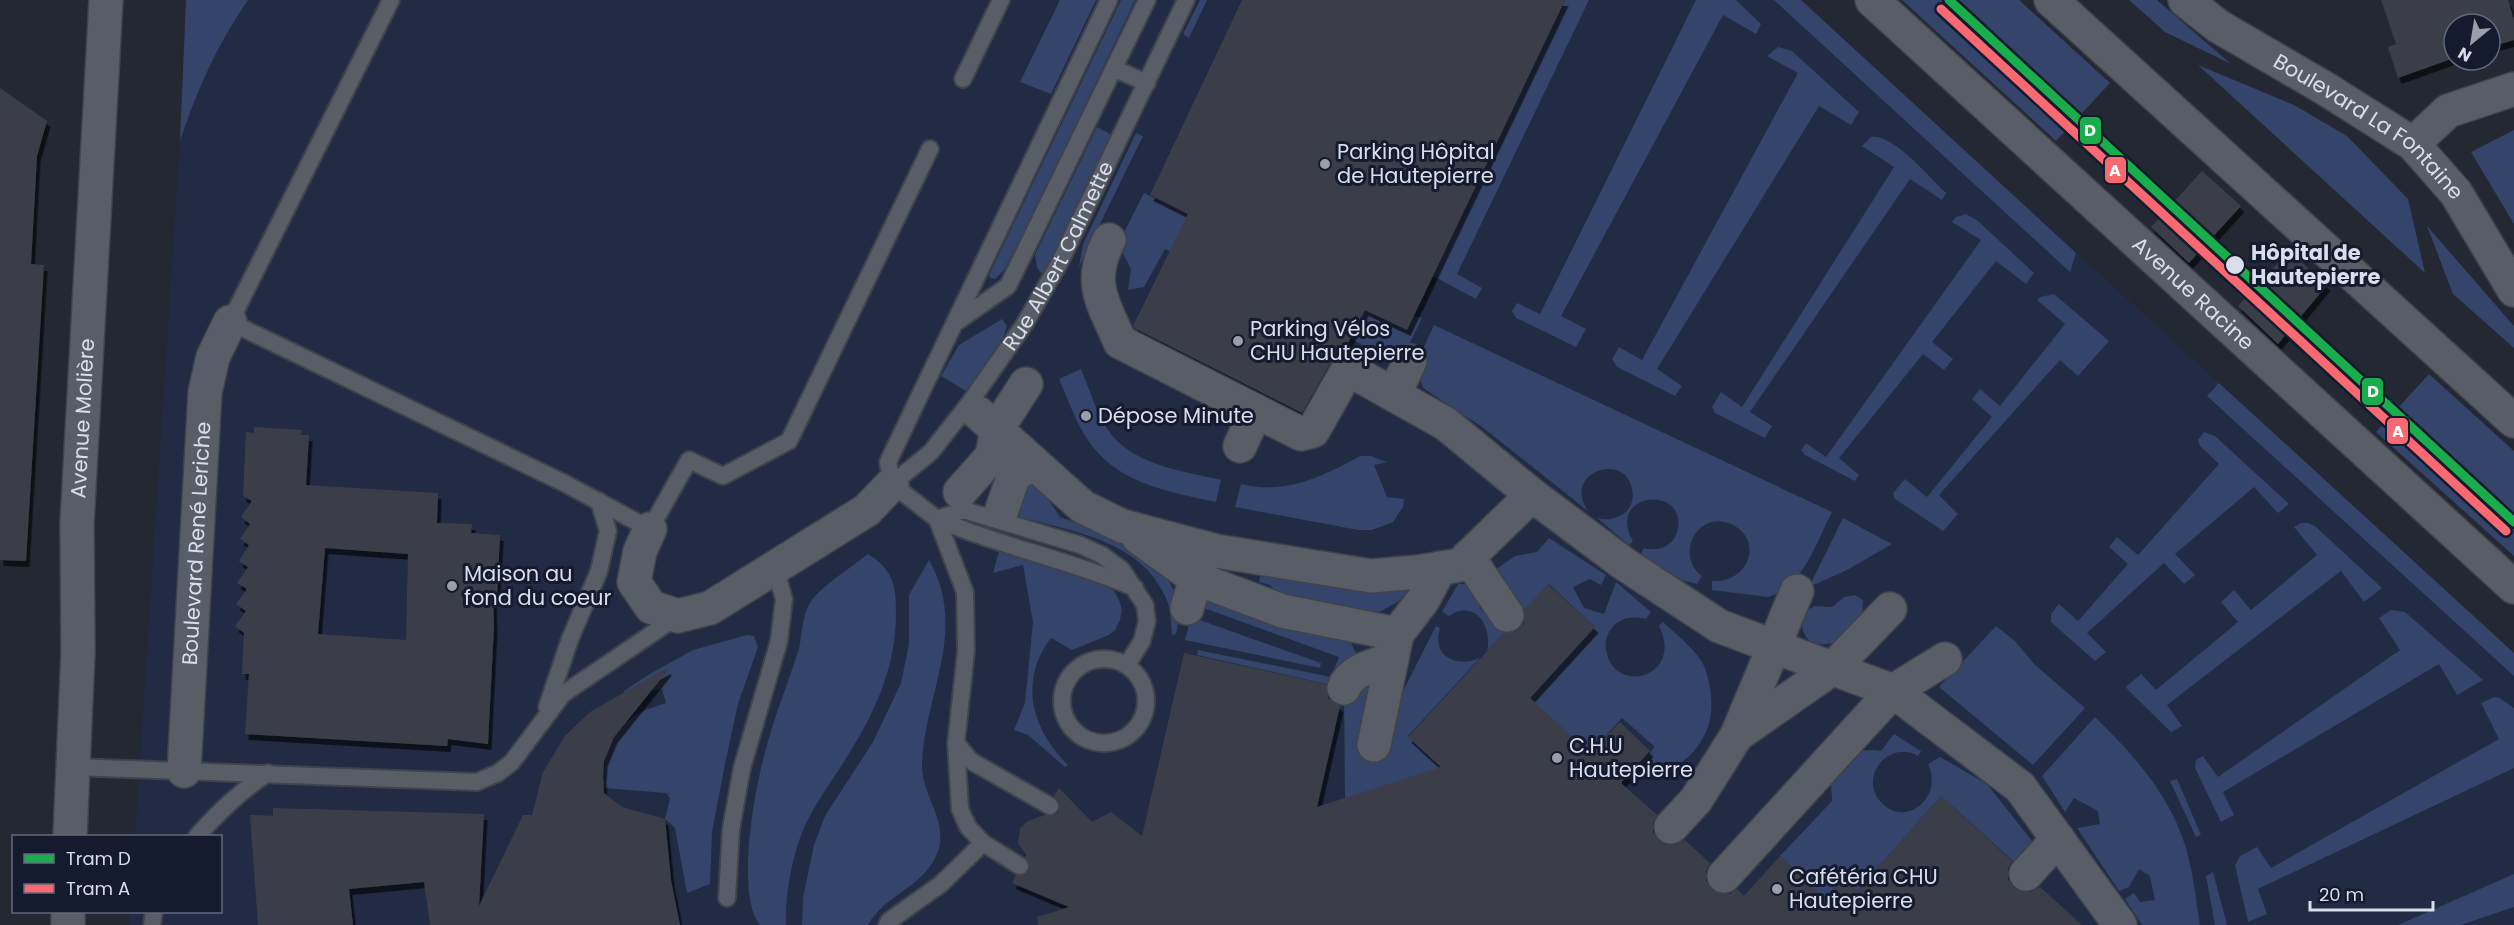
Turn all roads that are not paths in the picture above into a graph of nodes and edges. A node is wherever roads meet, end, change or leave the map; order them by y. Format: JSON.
{"nodes":[{"id":1,"x":106,"y":0,"type":"edge"},
{"id":2,"x":391,"y":0,"type":"edge"},
{"id":3,"x":1001,"y":0,"type":"edge"},
{"id":4,"x":1109,"y":0,"type":"edge"},
{"id":5,"x":1148,"y":0,"type":"edge"},
{"id":6,"x":1186,"y":0,"type":"edge"},
{"id":7,"x":1872,"y":0,"type":"edge"},
{"id":8,"x":2051,"y":0,"type":"edge"},
{"id":9,"x":2185,"y":0,"type":"edge"},
{"id":10,"x":1115,"y":69,"type":"junction"},
{"id":11,"x":963,"y":79,"type":"dead end"},
{"id":12,"x":1147,"y":83,"type":"junction"},
{"id":13,"x":2514,"y":89,"type":"edge"},
{"id":14,"x":2413,"y":144,"type":"junction"},
{"id":15,"x":930,"y":149,"type":"dead end"},
{"id":16,"x":1109,"y":240,"type":"dead end"},
{"id":17,"x":2514,"y":290,"type":"edge"},
{"id":18,"x":230,"y":322,"type":"junction"},
{"id":19,"x":955,"y":324,"type":"junction"},
{"id":20,"x":1410,"y":361,"type":"dead end"},
{"id":21,"x":1026,"y":384,"type":"dead end"},
{"id":22,"x":1394,"y":395,"type":"junction"},
{"id":23,"x":1256,"y":411,"type":"junction"},
{"id":24,"x":2514,"y":421,"type":"edge"},
{"id":25,"x":1240,"y":446,"type":"dead end"},
{"id":26,"x":1003,"y":447,"type":"junction"},
{"id":27,"x":892,"y":484,"type":"junction"},
{"id":28,"x":960,"y":492,"type":"dead end"},
{"id":29,"x":1532,"y":495,"type":"junction"},
{"id":30,"x":599,"y":501,"type":"junction"},
{"id":31,"x":1001,"y":512,"type":"dead end"},
{"id":32,"x":937,"y":519,"type":"junction"},
{"id":33,"x":1122,"y":526,"type":"junction"},
{"id":34,"x":650,"y":530,"type":"junction"},
{"id":35,"x":1211,"y":544,"type":"junction"},
{"id":36,"x":1454,"y":563,"type":"junction"},
{"id":37,"x":775,"y":568,"type":"junction"},
{"id":38,"x":2514,"y":587,"type":"edge"},
{"id":39,"x":1797,"y":591,"type":"dead end"},
{"id":40,"x":1190,"y":603,"type":"junction"},
{"id":41,"x":1890,"y":609,"type":"dead end"},
{"id":42,"x":1507,"y":615,"type":"dead end"},
{"id":43,"x":678,"y":616,"type":"junction"},
{"id":44,"x":1395,"y":646,"type":"junction"},
{"id":45,"x":1773,"y":646,"type":"junction"},
{"id":46,"x":1945,"y":659,"type":"dead end"},
{"id":47,"x":1127,"y":664,"type":"junction"},
{"id":48,"x":1833,"y":668,"type":"junction"},
{"id":49,"x":1344,"y":687,"type":"dead end"},
{"id":50,"x":1893,"y":691,"type":"junction"},
{"id":51,"x":543,"y":719,"type":"junction"},
{"id":52,"x":1737,"y":735,"type":"junction"},
{"id":53,"x":956,"y":743,"type":"junction"},
{"id":54,"x":1374,"y":745,"type":"dead end"},
{"id":55,"x":73,"y":767,"type":"junction"},
{"id":56,"x":184,"y":771,"type":"junction"},
{"id":57,"x":268,"y":773,"type":"junction"},
{"id":58,"x":1050,"y":806,"type":"dead end"},
{"id":59,"x":1671,"y":827,"type":"dead end"},
{"id":60,"x":70,"y":835,"type":"edge"},
{"id":61,"x":199,"y":835,"type":"edge"},
{"id":62,"x":2058,"y":839,"type":"junction"},
{"id":63,"x":983,"y":843,"type":"junction"},
{"id":64,"x":1020,"y":866,"type":"dead end"},
{"id":65,"x":2026,"y":874,"type":"dead end"},
{"id":66,"x":1724,"y":876,"type":"dead end"},
{"id":67,"x":727,"y":898,"type":"dead end"},
{"id":68,"x":887,"y":925,"type":"edge"},
{"id":69,"x":2120,"y":925,"type":"edge"}],
"edges":[{"from":1,"to":55,"type":"street","name":"Avenue Molière"},
{"from":2,"to":18,"type":"lane"},
{"from":3,"to":11,"type":"lane"},
{"from":4,"to":19,"type":"lane"},
{"from":5,"to":10,"type":"lane","name":"Rue Albert Calmette"},
{"from":6,"to":12,"type":"lane","name":"Rue Albert Calmette"},
{"from":7,"to":38,"type":"street","name":"Avenue Racine"},
{"from":8,"to":24,"type":"street"},
{"from":9,"to":14,"type":"street","name":"Boulevard La Fontaine"},
{"from":10,"to":12,"type":"lane"},
{"from":10,"to":19,"type":"lane","name":"Rue Albert Calmette"},
{"from":12,"to":27,"type":"lane","name":"Rue Albert Calmette"},
{"from":13,"to":14,"type":"street"},
{"from":14,"to":17,"type":"street","name":"Boulevard La Fontaine"},
{"from":15,"to":34,"type":"lane"},
{"from":16,"to":23,"type":"street"},
{"from":18,"to":30,"type":"lane"},
{"from":18,"to":56,"type":"street","name":"Boulevard René Leriche"},
{"from":19,"to":27,"type":"lane","name":"Rue Albert Calmette"},
{"from":20,"to":22,"type":"street"},
{"from":21,"to":26,"type":"street"},
{"from":22,"to":23,"type":"street"},
{"from":22,"to":29,"type":"street"},
{"from":23,"to":25,"type":"street"},
{"from":26,"to":28,"type":"street"},
{"from":26,"to":31,"type":"street"},
{"from":26,"to":33,"type":"street"},
{"from":27,"to":32,"type":"lane"},
{"from":27,"to":37,"type":"street","name":"Rue Albert Calmette"},
{"from":29,"to":36,"type":"street"},
{"from":29,"to":45,"type":"street"},
{"from":30,"to":34,"type":"lane"},
{"from":30,"to":51,"type":"lane"},
{"from":32,"to":47,"type":"lane"},
{"from":32,"to":53,"type":"lane"},
{"from":33,"to":35,"type":"street"},
{"from":33,"to":40,"type":"street"},
{"from":34,"to":43,"type":"street"},
{"from":35,"to":36,"type":"street"},
{"from":35,"to":40,"type":"street"},
{"from":36,"to":42,"type":"street"},
{"from":36,"to":44,"type":"street"},
{"from":37,"to":43,"type":"street","name":"Rue Albert Calmette"},
{"from":37,"to":67,"type":"lane"},
{"from":39,"to":45,"type":"street"},
{"from":40,"to":44,"type":"street"},
{"from":41,"to":48,"type":"street"},
{"from":43,"to":51,"type":"lane"},
{"from":44,"to":49,"type":"street"},
{"from":44,"to":54,"type":"street"},
{"from":45,"to":48,"type":"street"},
{"from":45,"to":52,"type":"street"},
{"from":46,"to":50,"type":"street"},
{"from":47,"to":47,"type":"lane"},
{"from":48,"to":50,"type":"street"},
{"from":48,"to":52,"type":"street"},
{"from":50,"to":62,"type":"street"},
{"from":50,"to":66,"type":"street"},
{"from":51,"to":57,"type":"lane"},
{"from":52,"to":59,"type":"street"},
{"from":53,"to":58,"type":"lane"},
{"from":53,"to":63,"type":"lane"},
{"from":55,"to":56,"type":"lane"},
{"from":55,"to":60,"type":"street","name":"Avenue Molière"},
{"from":56,"to":57,"type":"lane"},
{"from":57,"to":61,"type":"lane"},
{"from":62,"to":65,"type":"street"},
{"from":62,"to":69,"type":"street"},
{"from":63,"to":64,"type":"lane"},
{"from":63,"to":68,"type":"lane"}]}
